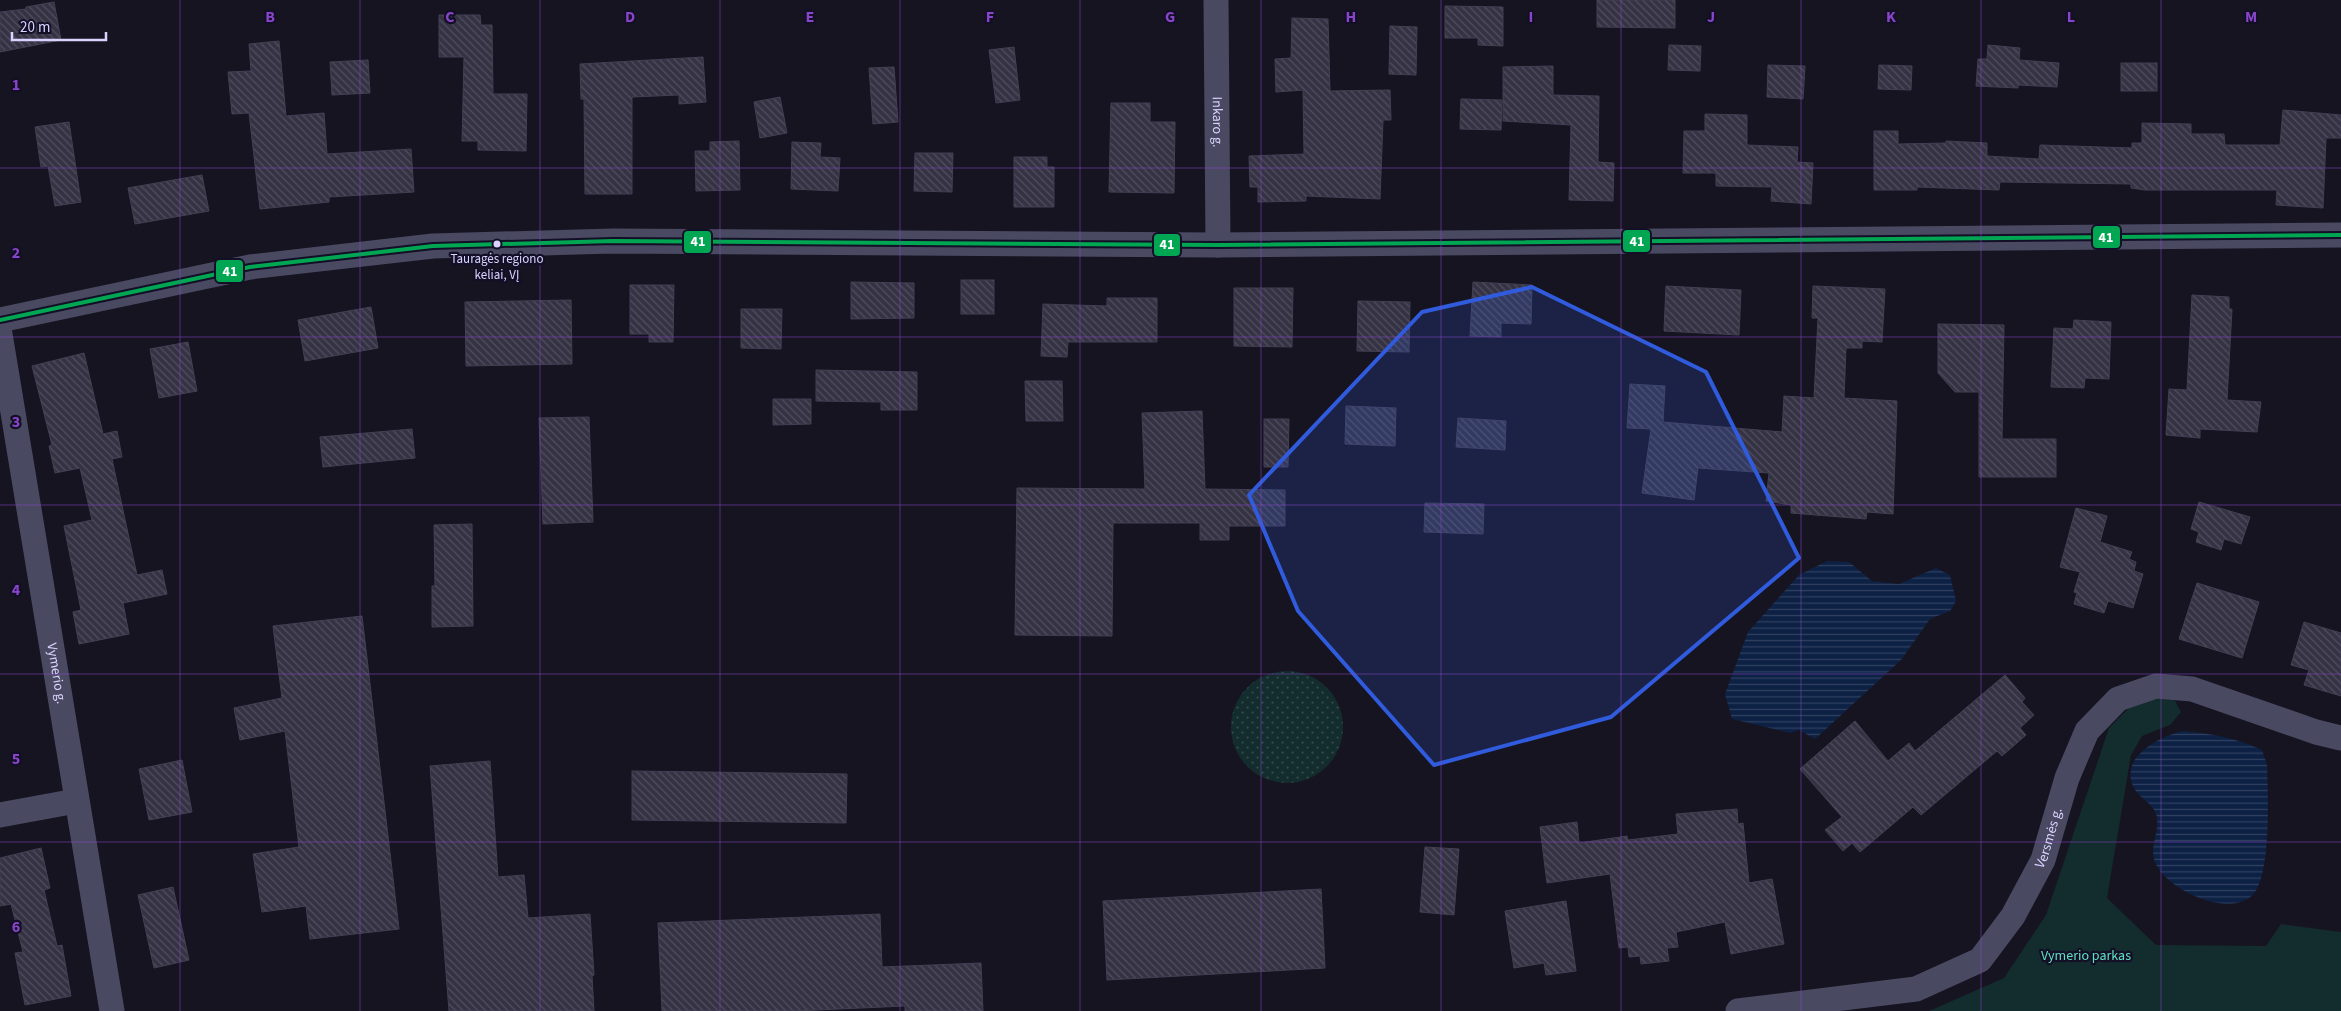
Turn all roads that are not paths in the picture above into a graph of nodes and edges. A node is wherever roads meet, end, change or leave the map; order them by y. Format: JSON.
{"nodes":[{"id":1,"x":1216,"y":0,"type":"edge"},
{"id":2,"x":2341,"y":235,"type":"edge"},
{"id":3,"x":1218,"y":245,"type":"junction"},
{"id":4,"x":0,"y":320,"type":"edge"},
{"id":5,"x":0,"y":334,"type":"edge"},
{"id":6,"x":2341,"y":738,"type":"edge"},
{"id":7,"x":76,"y":801,"type":"junction"},
{"id":8,"x":0,"y":815,"type":"edge"},
{"id":9,"x":112,"y":1011,"type":"edge"},
{"id":10,"x":1738,"y":1011,"type":"edge"}],
"edges":[{"from":1,"to":3,"type":"street","name":"Inkaro g."},
{"from":2,"to":3,"type":"street"},
{"from":3,"to":4,"type":"street"},
{"from":5,"to":7,"type":"street","name":"Vymerio g."},
{"from":6,"to":10,"type":"street","name":"Versmės g."},
{"from":7,"to":8,"type":"street"},
{"from":7,"to":9,"type":"street","name":"Vymerio g."}]}
